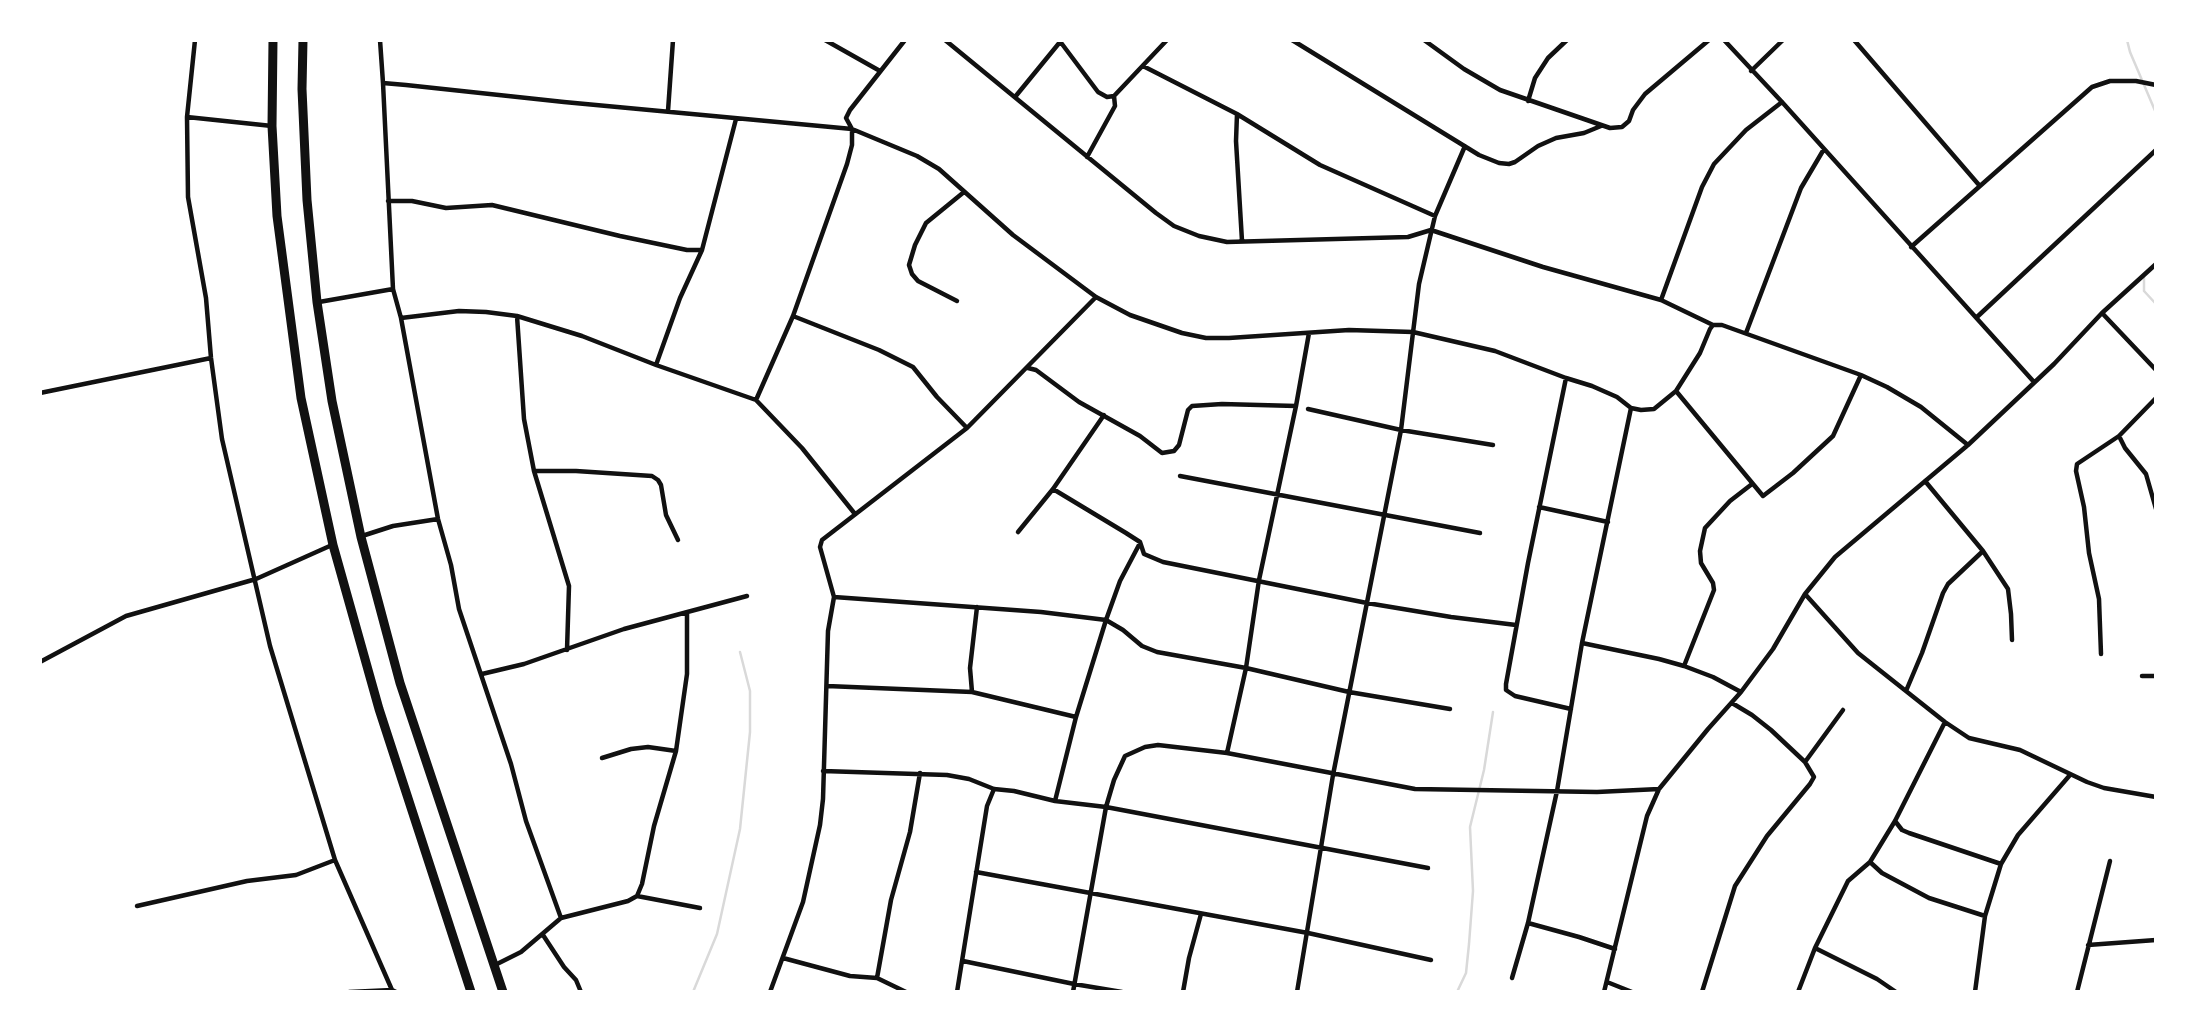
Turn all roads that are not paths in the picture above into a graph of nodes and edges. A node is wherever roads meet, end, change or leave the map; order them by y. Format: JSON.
{"nodes":[{"id":1,"x":195,"y":40,"type":"edge"},
{"id":2,"x":273,"y":40,"type":"edge"},
{"id":3,"x":303,"y":40,"type":"edge"},
{"id":4,"x":380,"y":40,"type":"edge"},
{"id":5,"x":673,"y":40,"type":"edge"},
{"id":6,"x":825,"y":40,"type":"edge"},
{"id":7,"x":905,"y":40,"type":"edge"},
{"id":8,"x":945,"y":40,"type":"edge"},
{"id":9,"x":1167,"y":40,"type":"edge"},
{"id":10,"x":1292,"y":40,"type":"edge"},
{"id":11,"x":1424,"y":40,"type":"edge"},
{"id":12,"x":1442,"y":40,"type":"edge"},
{"id":13,"x":1567,"y":40,"type":"edge"},
{"id":14,"x":1709,"y":40,"type":"edge"},
{"id":15,"x":1724,"y":40,"type":"edge"},
{"id":16,"x":1783,"y":40,"type":"edge"},
{"id":17,"x":1854,"y":40,"type":"edge"},
{"id":18,"x":1059,"y":41,"type":"edge"},
{"id":19,"x":1437,"y":48,"type":"junction"},
{"id":20,"x":1143,"y":66,"type":"junction"},
{"id":21,"x":1751,"y":71,"type":"junction"},
{"id":22,"x":880,"y":72,"type":"junction"},
{"id":23,"x":383,"y":83,"type":"junction"},
{"id":24,"x":2156,"y":85,"type":"edge"},
{"id":25,"x":1114,"y":96,"type":"junction"},
{"id":26,"x":1015,"y":97,"type":"junction"},
{"id":27,"x":1528,"y":101,"type":"junction"},
{"id":28,"x":1782,"y":102,"type":"junction"},
{"id":29,"x":668,"y":111,"type":"junction"},
{"id":30,"x":1237,"y":114,"type":"junction"},
{"id":31,"x":187,"y":117,"type":"junction"},
{"id":32,"x":736,"y":119,"type":"junction"},
{"id":33,"x":1601,"y":126,"type":"junction"},
{"id":34,"x":272,"y":127,"type":"junction"},
{"id":35,"x":852,"y":129,"type":"junction"},
{"id":36,"x":1465,"y":146,"type":"junction"},
{"id":37,"x":1824,"y":149,"type":"junction"},
{"id":38,"x":2156,"y":150,"type":"edge"},
{"id":39,"x":1087,"y":157,"type":"junction"},
{"id":40,"x":1979,"y":185,"type":"junction"},
{"id":41,"x":964,"y":192,"type":"junction"},
{"id":42,"x":388,"y":201,"type":"junction"},
{"id":43,"x":1435,"y":216,"type":"junction"},
{"id":44,"x":1431,"y":230,"type":"junction"},
{"id":45,"x":1242,"y":241,"type":"junction"},
{"id":46,"x":1911,"y":247,"type":"junction"},
{"id":47,"x":702,"y":250,"type":"junction"},
{"id":48,"x":2156,"y":264,"type":"edge"},
{"id":49,"x":393,"y":289,"type":"junction"},
{"id":50,"x":1096,"y":297,"type":"junction"},
{"id":51,"x":1661,"y":300,"type":"junction"},
{"id":52,"x":317,"y":302,"type":"junction"},
{"id":53,"x":957,"y":302,"type":"dead end"},
{"id":54,"x":2102,"y":313,"type":"junction"},
{"id":55,"x":517,"y":316,"type":"junction"},
{"id":56,"x":793,"y":316,"type":"junction"},
{"id":57,"x":1977,"y":317,"type":"junction"},
{"id":58,"x":401,"y":318,"type":"junction"},
{"id":59,"x":1713,"y":325,"type":"junction"},
{"id":60,"x":1309,"y":332,"type":"junction"},
{"id":61,"x":1412,"y":332,"type":"junction"},
{"id":62,"x":1746,"y":333,"type":"junction"},
{"id":63,"x":211,"y":358,"type":"junction"},
{"id":64,"x":656,"y":365,"type":"junction"},
{"id":65,"x":1028,"y":368,"type":"junction"},
{"id":66,"x":2156,"y":370,"type":"edge"},
{"id":67,"x":1861,"y":375,"type":"junction"},
{"id":68,"x":1566,"y":378,"type":"junction"},
{"id":69,"x":2034,"y":382,"type":"junction"},
{"id":70,"x":1675,"y":391,"type":"junction"},
{"id":71,"x":40,"y":393,"type":"edge"},
{"id":72,"x":2156,"y":398,"type":"edge"},
{"id":73,"x":756,"y":400,"type":"junction"},
{"id":74,"x":1296,"y":406,"type":"junction"},
{"id":75,"x":1631,"y":408,"type":"junction"},
{"id":76,"x":1308,"y":409,"type":"dead end"},
{"id":77,"x":1104,"y":415,"type":"junction"},
{"id":78,"x":967,"y":428,"type":"junction"},
{"id":79,"x":1401,"y":430,"type":"junction"},
{"id":80,"x":2119,"y":436,"type":"junction"},
{"id":81,"x":1493,"y":445,"type":"dead end"},
{"id":82,"x":1968,"y":445,"type":"junction"},
{"id":83,"x":534,"y":471,"type":"junction"},
{"id":84,"x":1180,"y":475,"type":"dead end"},
{"id":85,"x":1925,"y":481,"type":"junction"},
{"id":86,"x":1752,"y":484,"type":"junction"},
{"id":87,"x":1053,"y":489,"type":"junction"},
{"id":88,"x":1276,"y":495,"type":"junction"},
{"id":89,"x":1539,"y":507,"type":"junction"},
{"id":90,"x":2156,"y":509,"type":"edge"},
{"id":91,"x":855,"y":514,"type":"junction"},
{"id":92,"x":1385,"y":516,"type":"junction"},
{"id":93,"x":438,"y":519,"type":"junction"},
{"id":94,"x":1608,"y":522,"type":"junction"},
{"id":95,"x":1018,"y":532,"type":"dead end"},
{"id":96,"x":1480,"y":533,"type":"dead end"},
{"id":97,"x":362,"y":537,"type":"junction"},
{"id":98,"x":678,"y":540,"type":"dead end"},
{"id":99,"x":1140,"y":542,"type":"junction"},
{"id":100,"x":333,"y":545,"type":"junction"},
{"id":101,"x":1983,"y":551,"type":"junction"},
{"id":102,"x":256,"y":579,"type":"junction"},
{"id":103,"x":1259,"y":580,"type":"junction"},
{"id":104,"x":1805,"y":594,"type":"junction"},
{"id":105,"x":747,"y":596,"type":"dead end"},
{"id":106,"x":834,"y":597,"type":"junction"},
{"id":107,"x":1367,"y":603,"type":"junction"},
{"id":108,"x":977,"y":607,"type":"junction"},
{"id":109,"x":687,"y":613,"type":"junction"},
{"id":110,"x":1106,"y":620,"type":"junction"},
{"id":111,"x":1516,"y":625,"type":"junction"},
{"id":112,"x":2012,"y":640,"type":"dead end"},
{"id":113,"x":1583,"y":643,"type":"junction"},
{"id":114,"x":567,"y":650,"type":"junction"},
{"id":115,"x":2101,"y":654,"type":"dead end"},
{"id":116,"x":40,"y":662,"type":"edge"},
{"id":117,"x":1684,"y":666,"type":"junction"},
{"id":118,"x":1246,"y":668,"type":"junction"},
{"id":119,"x":482,"y":674,"type":"junction"},
{"id":120,"x":2142,"y":676,"type":"dead end"},
{"id":121,"x":2156,"y":676,"type":"edge"},
{"id":122,"x":827,"y":686,"type":"junction"},
{"id":123,"x":1906,"y":691,"type":"junction"},
{"id":124,"x":972,"y":692,"type":"junction"},
{"id":125,"x":1349,"y":692,"type":"junction"},
{"id":126,"x":1741,"y":692,"type":"junction"},
{"id":127,"x":1732,"y":703,"type":"junction"},
{"id":128,"x":1450,"y":709,"type":"dead end"},
{"id":129,"x":1571,"y":709,"type":"junction"},
{"id":130,"x":1843,"y":710,"type":"dead end"},
{"id":131,"x":1076,"y":717,"type":"junction"},
{"id":132,"x":1945,"y":722,"type":"junction"},
{"id":133,"x":676,"y":751,"type":"junction"},
{"id":134,"x":1227,"y":753,"type":"junction"},
{"id":135,"x":602,"y":758,"type":"dead end"},
{"id":136,"x":1805,"y":762,"type":"junction"},
{"id":137,"x":823,"y":771,"type":"junction"},
{"id":138,"x":920,"y":773,"type":"junction"},
{"id":139,"x":1333,"y":775,"type":"junction"},
{"id":140,"x":2071,"y":775,"type":"junction"},
{"id":141,"x":994,"y":789,"type":"junction"},
{"id":142,"x":1659,"y":789,"type":"junction"},
{"id":143,"x":1557,"y":792,"type":"junction"},
{"id":144,"x":2156,"y":797,"type":"edge"},
{"id":145,"x":1055,"y":801,"type":"junction"},
{"id":146,"x":1106,"y":807,"type":"junction"},
{"id":147,"x":1895,"y":821,"type":"junction"},
{"id":148,"x":1321,"y":847,"type":"junction"},
{"id":149,"x":335,"y":860,"type":"junction"},
{"id":150,"x":2110,"y":861,"type":"dead end"},
{"id":151,"x":1870,"y":862,"type":"junction"},
{"id":152,"x":2001,"y":864,"type":"junction"},
{"id":153,"x":1428,"y":868,"type":"dead end"},
{"id":154,"x":976,"y":872,"type":"junction"},
{"id":155,"x":1090,"y":895,"type":"junction"},
{"id":156,"x":637,"y":896,"type":"junction"},
{"id":157,"x":137,"y":906,"type":"dead end"},
{"id":158,"x":700,"y":908,"type":"dead end"},
{"id":159,"x":1201,"y":914,"type":"junction"},
{"id":160,"x":1985,"y":916,"type":"junction"},
{"id":161,"x":561,"y":918,"type":"junction"},
{"id":162,"x":1528,"y":923,"type":"junction"},
{"id":163,"x":1308,"y":933,"type":"junction"},
{"id":164,"x":543,"y":935,"type":"junction"},
{"id":165,"x":2156,"y":940,"type":"edge"},
{"id":166,"x":2088,"y":945,"type":"junction"},
{"id":167,"x":1815,"y":948,"type":"junction"},
{"id":168,"x":1615,"y":949,"type":"junction"},
{"id":169,"x":783,"y":958,"type":"junction"},
{"id":170,"x":1431,"y":960,"type":"dead end"},
{"id":171,"x":963,"y":961,"type":"junction"},
{"id":172,"x":494,"y":965,"type":"junction"},
{"id":173,"x":877,"y":978,"type":"junction"},
{"id":174,"x":1512,"y":978,"type":"dead end"},
{"id":175,"x":1606,"y":982,"type":"junction"},
{"id":176,"x":1074,"y":984,"type":"junction"},
{"id":177,"x":394,"y":991,"type":"edge"},
{"id":178,"x":1893,"y":991,"type":"edge"},
{"id":179,"x":349,"y":992,"type":"edge"},
{"id":180,"x":471,"y":992,"type":"edge"},
{"id":181,"x":503,"y":992,"type":"edge"},
{"id":182,"x":582,"y":992,"type":"edge"},
{"id":183,"x":770,"y":992,"type":"edge"},
{"id":184,"x":906,"y":992,"type":"edge"},
{"id":185,"x":957,"y":992,"type":"edge"},
{"id":186,"x":1073,"y":992,"type":"edge"},
{"id":187,"x":1122,"y":992,"type":"edge"},
{"id":188,"x":1183,"y":992,"type":"edge"},
{"id":189,"x":1297,"y":992,"type":"edge"},
{"id":190,"x":1604,"y":992,"type":"edge"},
{"id":191,"x":1632,"y":992,"type":"edge"},
{"id":192,"x":1702,"y":992,"type":"edge"},
{"id":193,"x":1798,"y":992,"type":"edge"},
{"id":194,"x":1975,"y":992,"type":"edge"},
{"id":195,"x":2077,"y":992,"type":"edge"}],
"edges":[{"from":1,"to":31,"type":"street"},
{"from":2,"to":34,"type":"highway"},
{"from":3,"to":52,"type":"highway"},
{"from":4,"to":23,"type":"street"},
{"from":5,"to":29,"type":"street"},
{"from":6,"to":22,"type":"street"},
{"from":7,"to":22,"type":"street"},
{"from":8,"to":26,"type":"street"},
{"from":9,"to":20,"type":"street"},
{"from":10,"to":36,"type":"street"},
{"from":11,"to":19,"type":"street"},
{"from":12,"to":19,"type":"street"},
{"from":13,"to":27,"type":"street"},
{"from":14,"to":33,"type":"street"},
{"from":15,"to":21,"type":"street"},
{"from":16,"to":21,"type":"street"},
{"from":17,"to":40,"type":"street"},
{"from":18,"to":25,"type":"street"},
{"from":18,"to":26,"type":"street"},
{"from":19,"to":27,"type":"street"},
{"from":20,"to":25,"type":"street"},
{"from":20,"to":30,"type":"street"},
{"from":21,"to":28,"type":"street"},
{"from":22,"to":35,"type":"street"},
{"from":23,"to":29,"type":"street"},
{"from":23,"to":42,"type":"street"},
{"from":24,"to":40,"type":"street"},
{"from":25,"to":39,"type":"street"},
{"from":26,"to":39,"type":"street"},
{"from":27,"to":33,"type":"street"},
{"from":28,"to":37,"type":"street"},
{"from":28,"to":51,"type":"street"},
{"from":29,"to":32,"type":"street"},
{"from":30,"to":43,"type":"street"},
{"from":30,"to":45,"type":"street"},
{"from":31,"to":34,"type":"street"},
{"from":31,"to":63,"type":"street"},
{"from":32,"to":35,"type":"street"},
{"from":32,"to":47,"type":"street"},
{"from":33,"to":36,"type":"street"},
{"from":34,"to":100,"type":"highway"},
{"from":35,"to":41,"type":"street"},
{"from":35,"to":56,"type":"street"},
{"from":36,"to":43,"type":"street"},
{"from":37,"to":46,"type":"street"},
{"from":37,"to":62,"type":"street"},
{"from":38,"to":57,"type":"street"},
{"from":39,"to":45,"type":"street"},
{"from":40,"to":46,"type":"street"},
{"from":41,"to":50,"type":"street"},
{"from":41,"to":53,"type":"street"},
{"from":42,"to":47,"type":"street"},
{"from":42,"to":49,"type":"street"},
{"from":43,"to":44,"type":"street"},
{"from":44,"to":45,"type":"street"},
{"from":44,"to":51,"type":"street"},
{"from":44,"to":61,"type":"street"},
{"from":46,"to":57,"type":"street"},
{"from":47,"to":64,"type":"street"},
{"from":48,"to":54,"type":"street"},
{"from":49,"to":52,"type":"street"},
{"from":49,"to":58,"type":"street"},
{"from":50,"to":60,"type":"street"},
{"from":50,"to":65,"type":"street"},
{"from":51,"to":59,"type":"street"},
{"from":52,"to":97,"type":"highway"},
{"from":54,"to":66,"type":"street"},
{"from":54,"to":69,"type":"street"},
{"from":55,"to":58,"type":"street"},
{"from":55,"to":64,"type":"street"},
{"from":55,"to":83,"type":"street"},
{"from":56,"to":73,"type":"street"},
{"from":56,"to":78,"type":"street"},
{"from":57,"to":69,"type":"street"},
{"from":58,"to":93,"type":"street"},
{"from":59,"to":62,"type":"street"},
{"from":59,"to":70,"type":"street"},
{"from":60,"to":61,"type":"street"},
{"from":60,"to":74,"type":"street"},
{"from":61,"to":68,"type":"street"},
{"from":61,"to":79,"type":"street"},
{"from":62,"to":67,"type":"street"},
{"from":63,"to":71,"type":"street"},
{"from":63,"to":102,"type":"street"},
{"from":64,"to":73,"type":"street"},
{"from":65,"to":77,"type":"street"},
{"from":65,"to":78,"type":"street"},
{"from":67,"to":82,"type":"street"},
{"from":67,"to":86,"type":"street"},
{"from":68,"to":75,"type":"street"},
{"from":68,"to":89,"type":"street"},
{"from":69,"to":82,"type":"street"},
{"from":70,"to":75,"type":"street"},
{"from":70,"to":86,"type":"street"},
{"from":72,"to":80,"type":"street"},
{"from":73,"to":91,"type":"street"},
{"from":74,"to":77,"type":"street"},
{"from":74,"to":88,"type":"street"},
{"from":75,"to":94,"type":"street"},
{"from":76,"to":79,"type":"street"},
{"from":77,"to":87,"type":"street"},
{"from":78,"to":91,"type":"street"},
{"from":79,"to":81,"type":"street"},
{"from":79,"to":92,"type":"street"},
{"from":80,"to":90,"type":"street"},
{"from":80,"to":115,"type":"street"},
{"from":82,"to":85,"type":"street"},
{"from":83,"to":98,"type":"street"},
{"from":83,"to":114,"type":"street"},
{"from":84,"to":88,"type":"street"},
{"from":85,"to":101,"type":"street"},
{"from":85,"to":104,"type":"street"},
{"from":86,"to":117,"type":"street"},
{"from":87,"to":95,"type":"street"},
{"from":87,"to":99,"type":"street"},
{"from":88,"to":92,"type":"street"},
{"from":88,"to":103,"type":"street"},
{"from":89,"to":94,"type":"street"},
{"from":89,"to":111,"type":"street"},
{"from":91,"to":106,"type":"street"},
{"from":92,"to":96,"type":"street"},
{"from":92,"to":107,"type":"street"},
{"from":93,"to":97,"type":"street"},
{"from":93,"to":119,"type":"street"},
{"from":94,"to":113,"type":"street"},
{"from":97,"to":172,"type":"highway"},
{"from":99,"to":103,"type":"street"},
{"from":99,"to":110,"type":"street"},
{"from":100,"to":102,"type":"street"},
{"from":100,"to":180,"type":"highway"},
{"from":101,"to":112,"type":"street"},
{"from":101,"to":123,"type":"street"},
{"from":102,"to":116,"type":"street"},
{"from":102,"to":149,"type":"street"},
{"from":103,"to":107,"type":"street"},
{"from":103,"to":118,"type":"street"},
{"from":104,"to":123,"type":"street"},
{"from":104,"to":126,"type":"street"},
{"from":105,"to":109,"type":"street"},
{"from":106,"to":108,"type":"street"},
{"from":106,"to":122,"type":"street"},
{"from":107,"to":111,"type":"street"},
{"from":107,"to":125,"type":"street"},
{"from":108,"to":110,"type":"street"},
{"from":108,"to":124,"type":"street"},
{"from":109,"to":114,"type":"street"},
{"from":109,"to":133,"type":"street"},
{"from":110,"to":118,"type":"street"},
{"from":110,"to":131,"type":"street"},
{"from":111,"to":129,"type":"street"},
{"from":113,"to":117,"type":"street"},
{"from":113,"to":129,"type":"street"},
{"from":114,"to":119,"type":"street"},
{"from":117,"to":126,"type":"street"},
{"from":118,"to":125,"type":"street"},
{"from":118,"to":134,"type":"street"},
{"from":119,"to":161,"type":"street"},
{"from":120,"to":121,"type":"street"},
{"from":122,"to":124,"type":"street"},
{"from":122,"to":137,"type":"street"},
{"from":123,"to":132,"type":"street"},
{"from":124,"to":131,"type":"street"},
{"from":125,"to":128,"type":"street"},
{"from":125,"to":139,"type":"street"},
{"from":126,"to":127,"type":"street"},
{"from":127,"to":136,"type":"street"},
{"from":127,"to":142,"type":"street"},
{"from":129,"to":143,"type":"street"},
{"from":130,"to":136,"type":"street"},
{"from":131,"to":145,"type":"street"},
{"from":132,"to":140,"type":"street"},
{"from":132,"to":147,"type":"street"},
{"from":133,"to":135,"type":"street"},
{"from":133,"to":156,"type":"street"},
{"from":134,"to":139,"type":"street"},
{"from":134,"to":146,"type":"street"},
{"from":136,"to":192,"type":"street"},
{"from":137,"to":138,"type":"street"},
{"from":137,"to":169,"type":"street"},
{"from":138,"to":141,"type":"street"},
{"from":138,"to":173,"type":"street"},
{"from":139,"to":143,"type":"street"},
{"from":139,"to":148,"type":"street"},
{"from":140,"to":144,"type":"street"},
{"from":140,"to":152,"type":"street"},
{"from":141,"to":145,"type":"street"},
{"from":141,"to":154,"type":"street"},
{"from":142,"to":143,"type":"street"},
{"from":142,"to":168,"type":"street"},
{"from":143,"to":162,"type":"street"},
{"from":145,"to":146,"type":"street"},
{"from":146,"to":148,"type":"street"},
{"from":146,"to":155,"type":"street"},
{"from":147,"to":151,"type":"street"},
{"from":147,"to":152,"type":"street"},
{"from":148,"to":153,"type":"street"},
{"from":148,"to":163,"type":"street"},
{"from":149,"to":157,"type":"street"},
{"from":149,"to":177,"type":"street"},
{"from":150,"to":166,"type":"street"},
{"from":151,"to":160,"type":"street"},
{"from":151,"to":167,"type":"street"},
{"from":152,"to":160,"type":"street"},
{"from":154,"to":155,"type":"street"},
{"from":154,"to":171,"type":"street"},
{"from":155,"to":159,"type":"street"},
{"from":155,"to":176,"type":"street"},
{"from":156,"to":158,"type":"street"},
{"from":156,"to":161,"type":"street"},
{"from":159,"to":163,"type":"street"},
{"from":159,"to":188,"type":"street"},
{"from":160,"to":194,"type":"street"},
{"from":161,"to":164,"type":"street"},
{"from":162,"to":168,"type":"street"},
{"from":162,"to":174,"type":"street"},
{"from":163,"to":170,"type":"street"},
{"from":163,"to":189,"type":"street"},
{"from":164,"to":172,"type":"street"},
{"from":164,"to":182,"type":"street"},
{"from":165,"to":166,"type":"street"},
{"from":166,"to":195,"type":"street"},
{"from":167,"to":178,"type":"street"},
{"from":167,"to":193,"type":"street"},
{"from":168,"to":175,"type":"street"},
{"from":169,"to":173,"type":"street"},
{"from":169,"to":183,"type":"street"},
{"from":171,"to":176,"type":"street"},
{"from":171,"to":185,"type":"street"},
{"from":172,"to":181,"type":"highway"},
{"from":173,"to":184,"type":"street"},
{"from":175,"to":190,"type":"street"},
{"from":175,"to":191,"type":"street"},
{"from":176,"to":186,"type":"street"},
{"from":176,"to":187,"type":"street"},
{"from":177,"to":179,"type":"street"}]}
